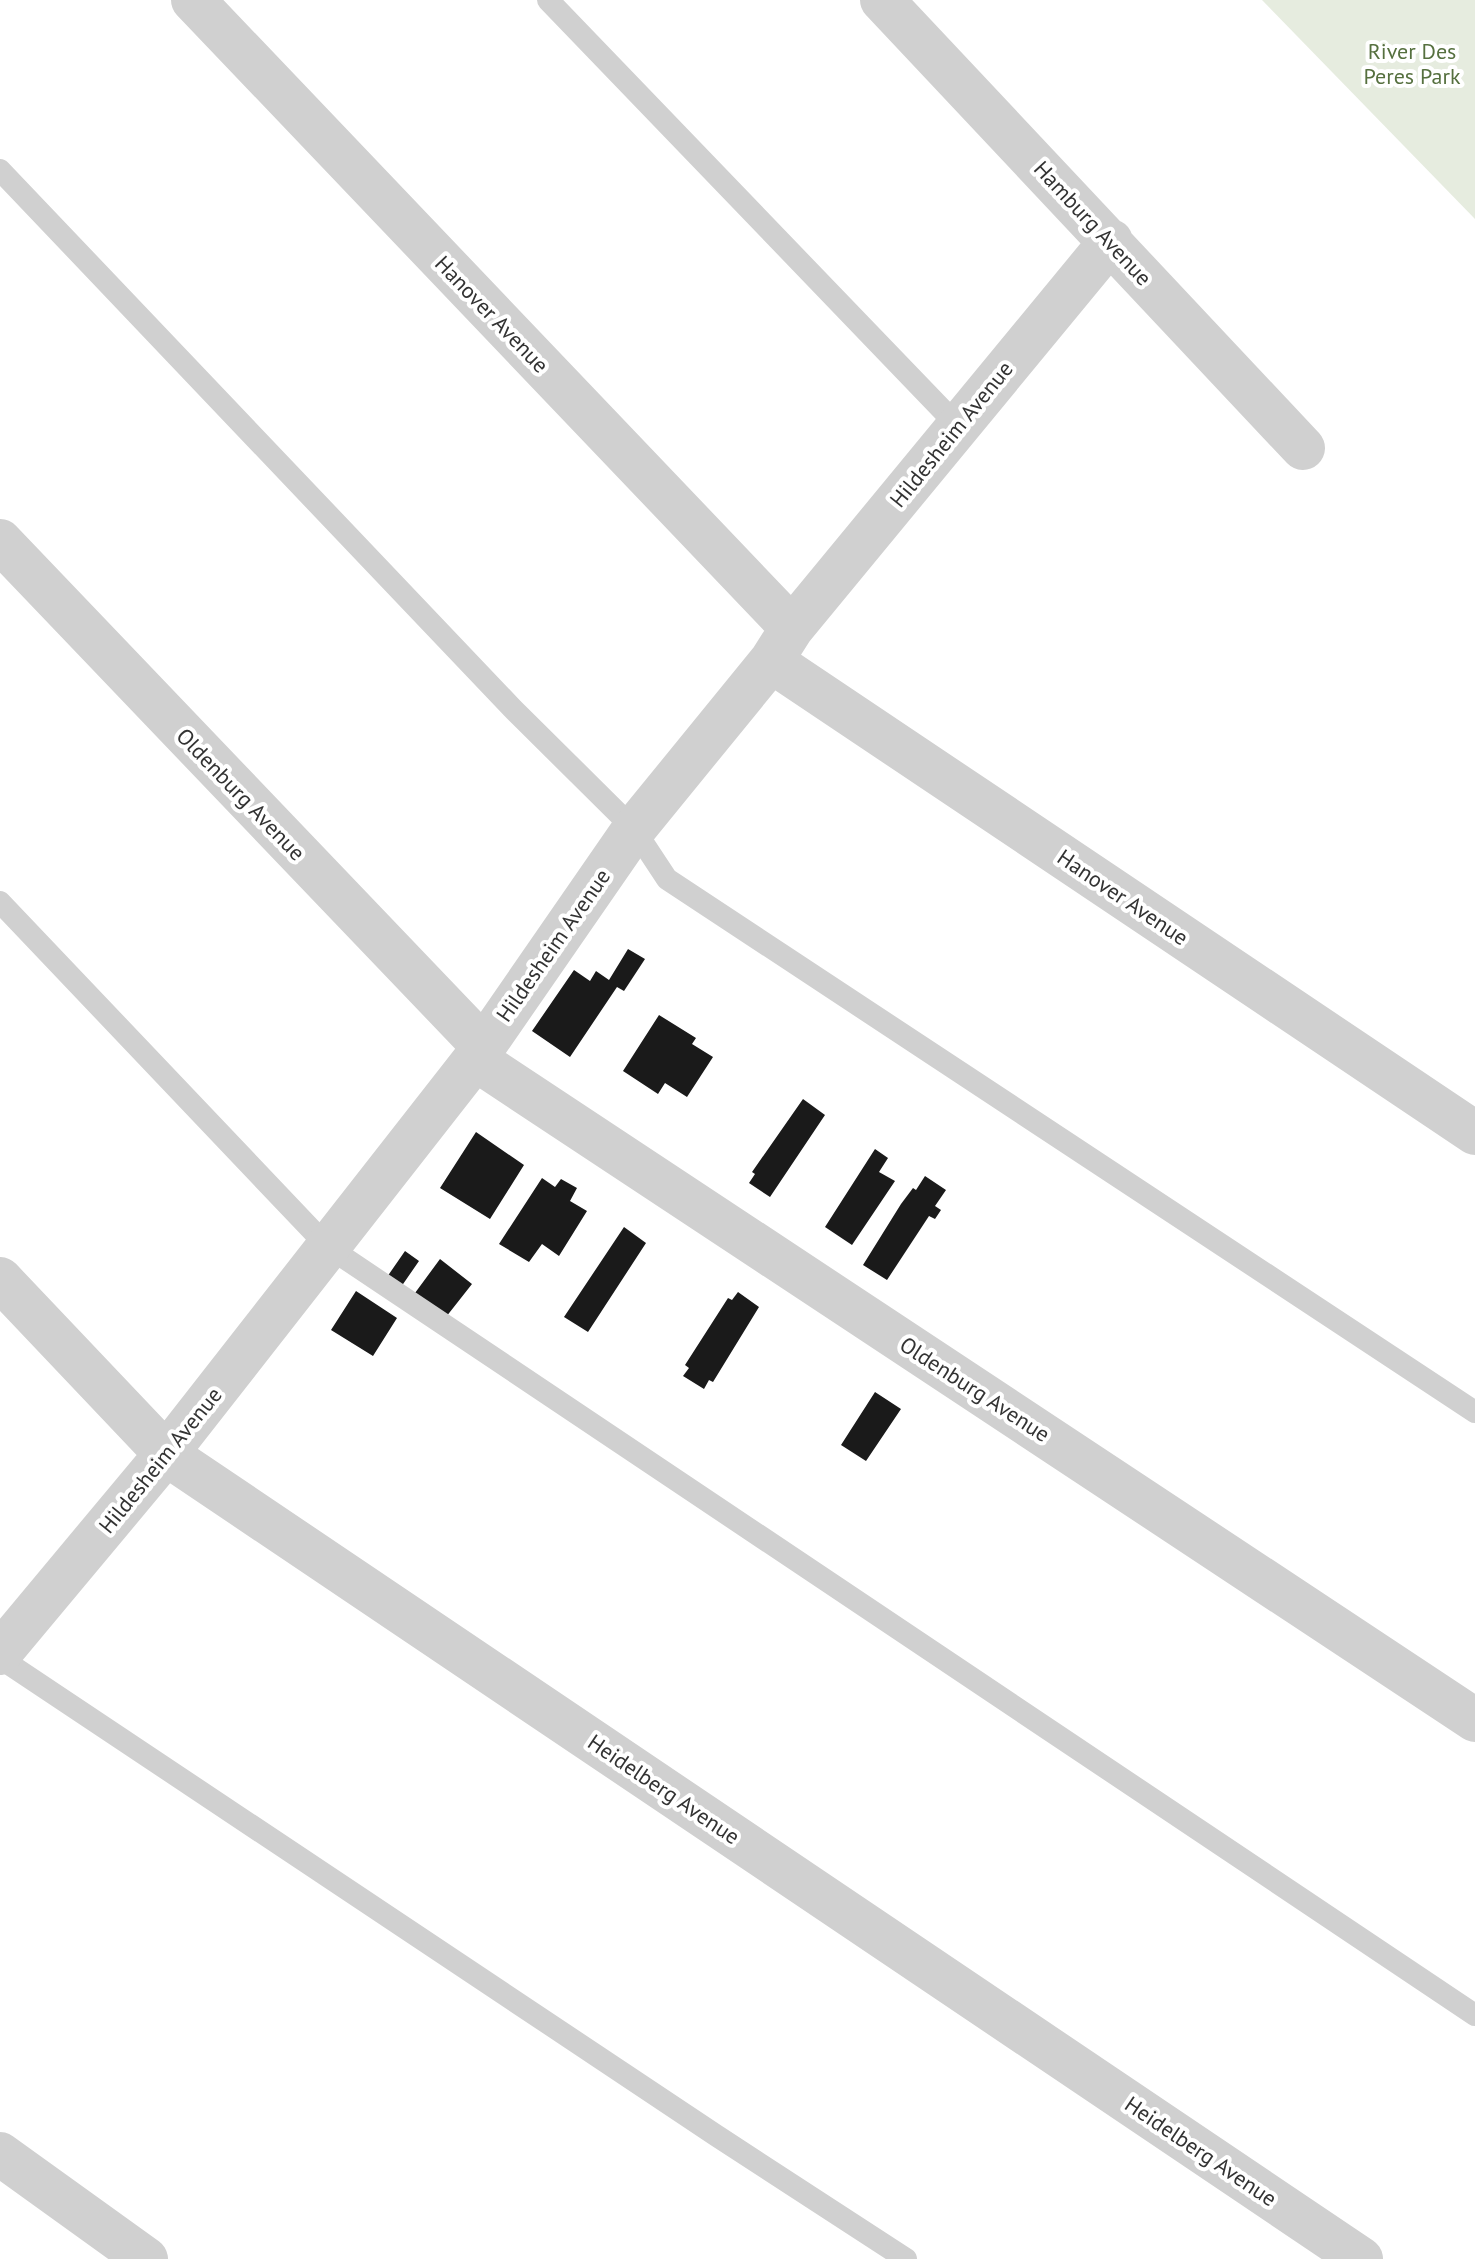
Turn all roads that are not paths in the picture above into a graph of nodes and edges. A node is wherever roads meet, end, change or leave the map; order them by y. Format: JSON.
{"nodes":[{"id":1,"x":193,"y":0,"type":"edge"},
{"id":2,"x":548,"y":0,"type":"edge"},
{"id":3,"x":882,"y":0,"type":"edge"},
{"id":4,"x":0,"y":170,"type":"edge"},
{"id":5,"x":1111,"y":241,"type":"junction"},
{"id":6,"x":957,"y":425,"type":"junction"},
{"id":7,"x":1303,"y":448,"type":"dead end"},
{"id":8,"x":0,"y":541,"type":"edge"},
{"id":9,"x":781,"y":645,"type":"junction"},
{"id":10,"x":634,"y":829,"type":"junction"},
{"id":11,"x":0,"y":902,"type":"edge"},
{"id":12,"x":479,"y":1052,"type":"junction"},
{"id":13,"x":1475,"y":1133,"type":"edge"},
{"id":14,"x":328,"y":1247,"type":"junction"},
{"id":15,"x":0,"y":1279,"type":"edge"},
{"id":16,"x":1475,"y":1412,"type":"edge"},
{"id":17,"x":166,"y":1454,"type":"junction"},
{"id":18,"x":0,"y":1653,"type":"edge"},
{"id":19,"x":1475,"y":1720,"type":"edge"},
{"id":20,"x":1475,"y":2015,"type":"edge"},
{"id":21,"x":0,"y":2154,"type":"edge"},
{"id":22,"x":146,"y":2259,"type":"edge"},
{"id":23,"x":906,"y":2259,"type":"edge"},
{"id":24,"x":1361,"y":2259,"type":"edge"}],
"edges":[{"from":1,"to":9,"type":"street","name":"Hanover Avenue"},
{"from":2,"to":6,"type":"lane"},
{"from":3,"to":5,"type":"street","name":"Hamburg Avenue"},
{"from":4,"to":10,"type":"lane"},
{"from":5,"to":6,"type":"street","name":"Hildesheim Avenue"},
{"from":5,"to":7,"type":"street","name":"Hamburg Avenue"},
{"from":6,"to":9,"type":"street","name":"Hildesheim Avenue"},
{"from":8,"to":12,"type":"street","name":"Oldenburg Avenue"},
{"from":9,"to":10,"type":"street","name":"Hildesheim Avenue"},
{"from":9,"to":13,"type":"street","name":"Hanover Avenue"},
{"from":10,"to":12,"type":"street","name":"Hildesheim Avenue"},
{"from":10,"to":16,"type":"lane"},
{"from":11,"to":14,"type":"lane"},
{"from":12,"to":14,"type":"street","name":"Hildesheim Avenue"},
{"from":12,"to":19,"type":"street","name":"Oldenburg Avenue"},
{"from":14,"to":17,"type":"street","name":"Hildesheim Avenue"},
{"from":14,"to":20,"type":"lane"},
{"from":15,"to":17,"type":"street","name":"Heidelberg Avenue"},
{"from":17,"to":18,"type":"street","name":"Hildesheim Avenue"},
{"from":17,"to":24,"type":"street","name":"Heidelberg Avenue"},
{"from":18,"to":23,"type":"lane"},
{"from":21,"to":22,"type":"street"}]}
